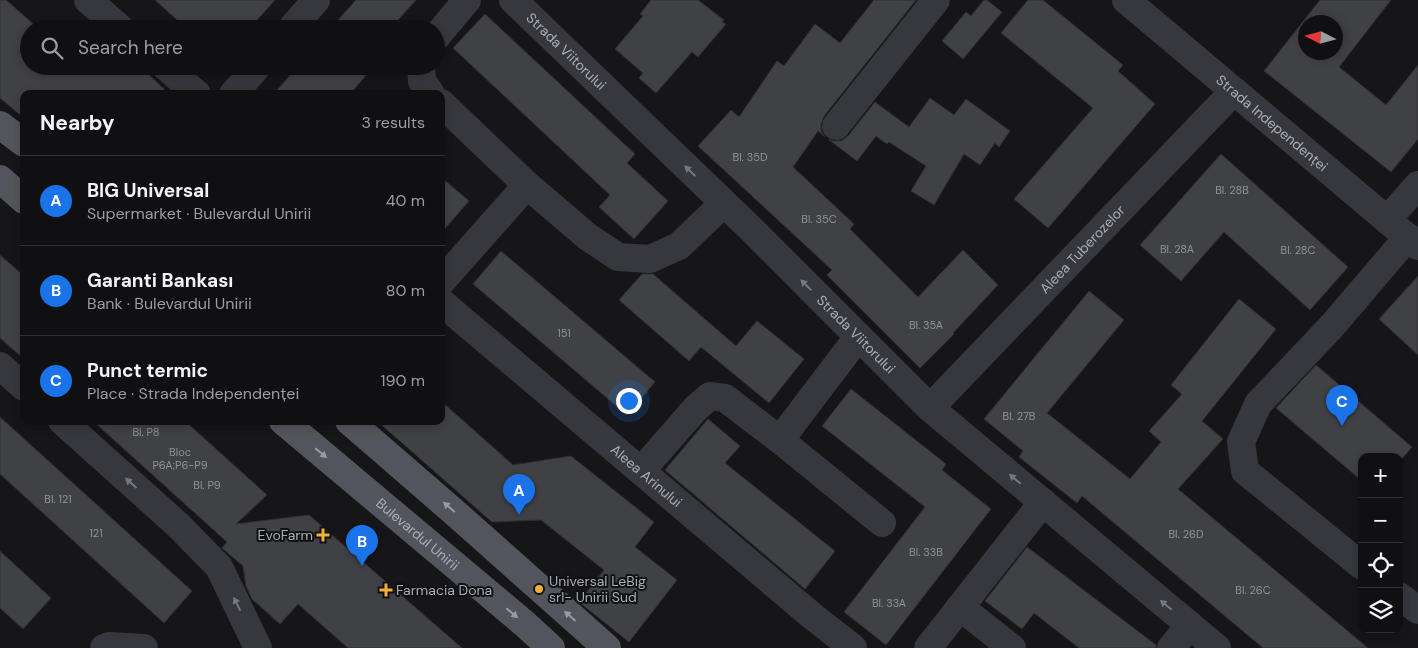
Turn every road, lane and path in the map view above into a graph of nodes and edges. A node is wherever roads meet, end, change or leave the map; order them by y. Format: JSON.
{"nodes":[{"id":1,"x":88,"y":0,"type":"edge"},
{"id":2,"x":316,"y":0,"type":"edge"},
{"id":3,"x":468,"y":0,"type":"edge"},
{"id":4,"x":513,"y":0,"type":"edge"},
{"id":5,"x":936,"y":0,"type":"edge"},
{"id":6,"x":1136,"y":3,"type":"edge"},
{"id":7,"x":111,"y":20,"type":"edge"},
{"id":8,"x":299,"y":20,"type":"edge"},
{"id":9,"x":445,"y":27,"type":"edge"},
{"id":10,"x":175,"y":75,"type":"edge"},
{"id":11,"x":250,"y":75,"type":"edge"},
{"id":12,"x":422,"y":75,"type":"edge"},
{"id":13,"x":192,"y":90,"type":"edge"},
{"id":14,"x":237,"y":90,"type":"edge"},
{"id":15,"x":428,"y":90,"type":"edge"},
{"id":16,"x":1234,"y":91,"type":"junction"},
{"id":17,"x":445,"y":107,"type":"edge"},
{"id":18,"x":0,"y":125,"type":"edge"},
{"id":19,"x":836,"y":126,"type":"dead end"},
{"id":20,"x":20,"y":140,"type":"edge"},
{"id":21,"x":0,"y":180,"type":"edge"},
{"id":22,"x":527,"y":185,"type":"junction"},
{"id":23,"x":1418,"y":186,"type":"edge"},
{"id":24,"x":20,"y":197,"type":"edge"},
{"id":25,"x":723,"y":204,"type":"junction"},
{"id":26,"x":1404,"y":234,"type":"edge"},
{"id":27,"x":445,"y":277,"type":"edge"},
{"id":28,"x":445,"y":305,"type":"edge"},
{"id":29,"x":858,"y":337,"type":"junction"},
{"id":30,"x":0,"y":366,"type":"edge"},
{"id":31,"x":20,"y":384,"type":"edge"},
{"id":32,"x":930,"y":408,"type":"junction"},
{"id":33,"x":66,"y":425,"type":"edge"},
{"id":34,"x":288,"y":425,"type":"edge"},
{"id":35,"x":354,"y":425,"type":"edge"},
{"id":36,"x":780,"y":440,"type":"junction"},
{"id":37,"x":641,"y":471,"type":"junction"},
{"id":38,"x":1043,"y":502,"type":"junction"},
{"id":39,"x":882,"y":523,"type":"dead end"},
{"id":40,"x":1358,"y":563,"type":"edge"},
{"id":41,"x":1403,"y":599,"type":"edge"},
{"id":42,"x":960,"y":607,"type":"junction"},
{"id":43,"x":1418,"y":610,"type":"edge"},
{"id":44,"x":1190,"y":625,"type":"junction"},
{"id":45,"x":104,"y":648,"type":"edge"},
{"id":46,"x":144,"y":648,"type":"edge"},
{"id":47,"x":254,"y":648,"type":"edge"},
{"id":48,"x":258,"y":648,"type":"edge"},
{"id":49,"x":550,"y":648,"type":"edge"},
{"id":50,"x":606,"y":648,"type":"edge"},
{"id":51,"x":853,"y":648,"type":"edge"},
{"id":52,"x":928,"y":648,"type":"edge"},
{"id":53,"x":1012,"y":648,"type":"edge"},
{"id":54,"x":1171,"y":648,"type":"edge"},
{"id":55,"x":1217,"y":648,"type":"edge"}],
"edges":[{"from":1,"to":7,"type":"street"},
{"from":2,"to":8,"type":"street"},
{"from":3,"to":9,"type":"street"},
{"from":25,"to":4,"type":"street","name":"Strada Viitorului","one_way":true},
{"from":5,"to":19,"type":"street"},
{"from":6,"to":16,"type":"street","name":"Strada Independenței"},
{"from":10,"to":13,"type":"street"},
{"from":11,"to":14,"type":"street"},
{"from":12,"to":15,"type":"street"},
{"from":16,"to":26,"type":"street","name":"Strada Independenței"},
{"from":16,"to":32,"type":"street","name":"Aleea Tuberozelor"},
{"from":17,"to":22,"type":"street"},
{"from":18,"to":20,"type":"main road"},
{"from":21,"to":24,"type":"main road"},
{"from":22,"to":25,"type":"street"},
{"from":22,"to":27,"type":"street"},
{"from":23,"to":26,"type":"street"},
{"from":29,"to":25,"type":"street","name":"Strada Viitorului","one_way":true},
{"from":26,"to":40,"type":"street"},
{"from":28,"to":37,"type":"street","name":"Aleea Arinului"},
{"from":29,"to":32,"type":"street","name":"Strada Viitorului"},
{"from":29,"to":36,"type":"street"},
{"from":30,"to":31,"type":"street"},
{"from":38,"to":32,"type":"street","name":"Strada Viitorului","one_way":true},
{"from":48,"to":33,"type":"street","one_way":true},
{"from":34,"to":49,"type":"main road","name":"Bulevardul Unirii","one_way":true},
{"from":50,"to":35,"type":"main road","one_way":true},
{"from":36,"to":37,"type":"street"},
{"from":36,"to":39,"type":"street"},
{"from":37,"to":51,"type":"street","name":"Aleea Arinului"},
{"from":38,"to":42,"type":"street"},
{"from":44,"to":38,"type":"street","name":"Strada Viitorului","one_way":true},
{"from":41,"to":43,"type":"street"},
{"from":42,"to":52,"type":"street"},
{"from":42,"to":53,"type":"street"},
{"from":44,"to":54,"type":"street"},
{"from":44,"to":55,"type":"street","name":"Strada Viitorului"},
{"from":45,"to":46,"type":"street"},
{"from":47,"to":48,"type":"street"}]}
